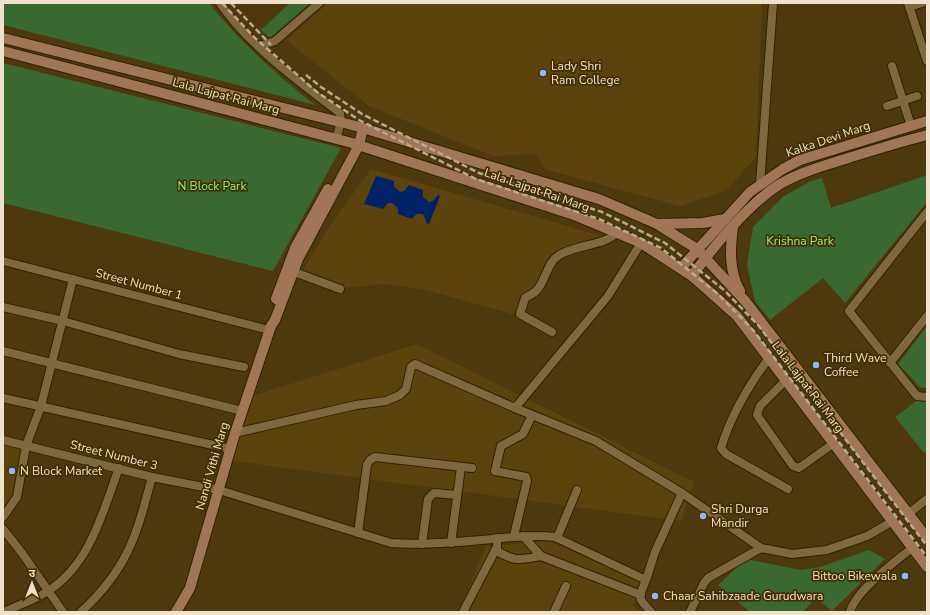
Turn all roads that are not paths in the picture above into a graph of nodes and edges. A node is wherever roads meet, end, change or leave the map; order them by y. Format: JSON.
{"nodes":[{"id":1,"x":220,"y":3,"type":"edge"},
{"id":2,"x":319,"y":3,"type":"edge"},
{"id":3,"x":773,"y":3,"type":"edge"},
{"id":4,"x":922,"y":3,"type":"edge"},
{"id":5,"x":909,"y":5,"type":"edge"},
{"id":6,"x":3,"y":38,"type":"edge"},
{"id":7,"x":260,"y":46,"type":"junction"},
{"id":8,"x":3,"y":51,"type":"edge"},
{"id":9,"x":927,"y":61,"type":"edge"},
{"id":10,"x":892,"y":66,"type":"dead end"},
{"id":11,"x":188,"y":84,"type":"junction"},
{"id":12,"x":211,"y":90,"type":"junction"},
{"id":13,"x":917,"y":96,"type":"dead end"},
{"id":14,"x":183,"y":99,"type":"junction"},
{"id":15,"x":903,"y":100,"type":"junction"},
{"id":16,"x":208,"y":105,"type":"junction"},
{"id":17,"x":887,"y":106,"type":"dead end"},
{"id":18,"x":927,"y":121,"type":"edge"},
{"id":19,"x":341,"y":122,"type":"junction"},
{"id":20,"x":911,"y":126,"type":"junction"},
{"id":21,"x":359,"y":127,"type":"junction"},
{"id":22,"x":927,"y":135,"type":"edge"},
{"id":23,"x":336,"y":139,"type":"junction"},
{"id":24,"x":356,"y":144,"type":"junction"},
{"id":25,"x":760,"y":184,"type":"junction"},
{"id":26,"x":733,"y":210,"type":"junction"},
{"id":27,"x":927,"y":212,"type":"edge"},
{"id":28,"x":741,"y":218,"type":"junction"},
{"id":29,"x":725,"y":219,"type":"junction"},
{"id":30,"x":657,"y":224,"type":"junction"},
{"id":31,"x":734,"y":227,"type":"junction"},
{"id":32,"x":617,"y":232,"type":"junction"},
{"id":33,"x":641,"y":243,"type":"junction"},
{"id":34,"x":697,"y":249,"type":"junction"},
{"id":35,"x":705,"y":258,"type":"junction"},
{"id":36,"x":3,"y":261,"type":"edge"},
{"id":37,"x":681,"y":268,"type":"junction"},
{"id":38,"x":290,"y":270,"type":"junction"},
{"id":39,"x":692,"y":276,"type":"junction"},
{"id":40,"x":73,"y":279,"type":"junction"},
{"id":41,"x":340,"y":289,"type":"dead end"},
{"id":42,"x":746,"y":302,"type":"junction"},
{"id":43,"x":3,"y":307,"type":"edge"},
{"id":44,"x":927,"y":316,"type":"edge"},
{"id":45,"x":64,"y":321,"type":"junction"},
{"id":46,"x":270,"y":328,"type":"junction"},
{"id":47,"x":552,"y":332,"type":"dead end"},
{"id":48,"x":3,"y":351,"type":"edge"},
{"id":49,"x":769,"y":358,"type":"junction"},
{"id":50,"x":53,"y":362,"type":"junction"},
{"id":51,"x":890,"y":362,"type":"junction"},
{"id":52,"x":244,"y":368,"type":"dead end"},
{"id":53,"x":786,"y":380,"type":"junction"},
{"id":54,"x":927,"y":397,"type":"edge"},
{"id":55,"x":3,"y":398,"type":"edge"},
{"id":56,"x":41,"y":406,"type":"junction"},
{"id":57,"x":515,"y":408,"type":"junction"},
{"id":58,"x":242,"y":411,"type":"junction"},
{"id":59,"x":532,"y":415,"type":"junction"},
{"id":60,"x":235,"y":433,"type":"junction"},
{"id":61,"x":3,"y":440,"type":"edge"},
{"id":62,"x":834,"y":443,"type":"junction"},
{"id":63,"x":26,"y":446,"type":"junction"},
{"id":64,"x":231,"y":449,"type":"junction"},
{"id":65,"x":461,"y":466,"type":"junction"},
{"id":66,"x":119,"y":468,"type":"junction"},
{"id":67,"x":472,"y":468,"type":"dead end"},
{"id":68,"x":152,"y":477,"type":"junction"},
{"id":69,"x":788,"y":489,"type":"dead end"},
{"id":70,"x":219,"y":490,"type":"junction"},
{"id":71,"x":577,"y":490,"type":"dead end"},
{"id":72,"x":682,"y":493,"type":"junction"},
{"id":73,"x":457,"y":495,"type":"junction"},
{"id":74,"x":927,"y":499,"type":"edge"},
{"id":75,"x":908,"y":514,"type":"junction"},
{"id":76,"x":3,"y":516,"type":"edge"},
{"id":77,"x":893,"y":521,"type":"junction"},
{"id":78,"x":3,"y":529,"type":"edge"},
{"id":79,"x":358,"y":533,"type":"junction"},
{"id":80,"x":514,"y":536,"type":"junction"},
{"id":81,"x":523,"y":536,"type":"junction"},
{"id":82,"x":496,"y":538,"type":"junction"},
{"id":83,"x":557,"y":538,"type":"junction"},
{"id":84,"x":927,"y":538,"type":"edge"},
{"id":85,"x":452,"y":543,"type":"junction"},
{"id":86,"x":422,"y":544,"type":"junction"},
{"id":87,"x":761,"y":548,"type":"junction"},
{"id":88,"x":912,"y":548,"type":"junction"},
{"id":89,"x":495,"y":550,"type":"junction"},
{"id":90,"x":541,"y":556,"type":"junction"},
{"id":91,"x":927,"y":567,"type":"edge"},
{"id":92,"x":646,"y":580,"type":"junction"},
{"id":93,"x":566,"y":586,"type":"dead end"},
{"id":94,"x":49,"y":591,"type":"junction"},
{"id":95,"x":641,"y":595,"type":"junction"},
{"id":96,"x":4,"y":612,"type":"edge"},
{"id":97,"x":63,"y":612,"type":"edge"},
{"id":98,"x":81,"y":612,"type":"edge"},
{"id":99,"x":176,"y":612,"type":"edge"},
{"id":100,"x":463,"y":612,"type":"edge"},
{"id":101,"x":554,"y":612,"type":"edge"},
{"id":102,"x":651,"y":612,"type":"edge"},
{"id":103,"x":690,"y":612,"type":"edge"},
{"id":104,"x":850,"y":612,"type":"edge"}],
"edges":[{"from":1,"to":7,"type":"street"},
{"from":2,"to":7,"type":"street"},
{"from":3,"to":25,"type":"street"},
{"from":4,"to":5,"type":"street"},
{"from":5,"to":9,"type":"street"},
{"from":6,"to":11,"type":"main road","name":"Lala Lajpat Rai Marg"},
{"from":7,"to":19,"type":"street"},
{"from":8,"to":14,"type":"main road","name":"Lala Lajpat Rai Marg"},
{"from":10,"to":15,"type":"street"},
{"from":11,"to":12,"type":"main road","name":"Lala Lajpat Rai Marg"},
{"from":11,"to":14,"type":"main road"},
{"from":12,"to":16,"type":"main road"},
{"from":12,"to":19,"type":"main road","name":"Lala Lajpat Rai Marg"},
{"from":13,"to":15,"type":"street"},
{"from":14,"to":16,"type":"main road","name":"Lala Lajpat Rai Marg"},
{"from":15,"to":17,"type":"street"},
{"from":15,"to":20,"type":"street"},
{"from":16,"to":23,"type":"main road","name":"Lala Lajpat Rai Marg"},
{"from":18,"to":20,"type":"main road","name":"Kalka Devi Marg"},
{"from":19,"to":21,"type":"main road","name":"Lala Lajpat Rai Marg"},
{"from":19,"to":23,"type":"street"},
{"from":20,"to":25,"type":"main road","name":"Kalka Devi Marg"},
{"from":21,"to":24,"type":"main road","name":"Nandi Vithi Marg"},
{"from":21,"to":30,"type":"main road","name":"Lala Lajpat Rai Marg"},
{"from":22,"to":28,"type":"main road","name":"Kalka Devi Marg"},
{"from":23,"to":24,"type":"main road","name":"Lala Lajpat Rai Marg"},
{"from":24,"to":32,"type":"main road","name":"Lala Lajpat Rai Marg"},
{"from":24,"to":38,"type":"main road","name":"Nandi Vithi Marg"},
{"from":25,"to":26,"type":"main road","name":"Kalka Devi Marg"},
{"from":26,"to":28,"type":"main road"},
{"from":26,"to":29,"type":"main road","name":"Kalka Devi Marg"},
{"from":27,"to":51,"type":"street"},
{"from":28,"to":31,"type":"main road","name":"Kalka Devi Marg"},
{"from":29,"to":30,"type":"main road"},
{"from":29,"to":34,"type":"main road","name":"Kalka Devi Marg"},
{"from":30,"to":34,"type":"main road","name":"Lala Lajpat Rai Marg"},
{"from":31,"to":35,"type":"main road","name":"Kalka Devi Marg"},
{"from":31,"to":42,"type":"main road"},
{"from":32,"to":33,"type":"main road","name":"Lala Lajpat Rai Marg"},
{"from":32,"to":47,"type":"street"},
{"from":33,"to":37,"type":"main road","name":"Lala Lajpat Rai Marg"},
{"from":33,"to":57,"type":"street"},
{"from":34,"to":35,"type":"main road","name":"Lala Lajpat Rai Marg"},
{"from":34,"to":37,"type":"main road","name":"Kalka Devi Marg"},
{"from":35,"to":39,"type":"main road","name":"Kalka Devi Marg"},
{"from":35,"to":42,"type":"main road","name":"Lala Lajpat Rai Marg"},
{"from":36,"to":40,"type":"street","name":"Street Number 1"},
{"from":37,"to":39,"type":"main road","name":"Lala Lajpat Rai Marg"},
{"from":38,"to":41,"type":"street"},
{"from":38,"to":46,"type":"main road","name":"Nandi Vithi Marg"},
{"from":39,"to":49,"type":"main road","name":"Lala Lajpat Rai Marg"},
{"from":40,"to":45,"type":"street"},
{"from":40,"to":46,"type":"street","name":"Street Number 1"},
{"from":42,"to":75,"type":"main road","name":"Lala Lajpat Rai Marg"},
{"from":43,"to":45,"type":"street"},
{"from":44,"to":51,"type":"street"},
{"from":45,"to":50,"type":"street"},
{"from":45,"to":52,"type":"street"},
{"from":46,"to":58,"type":"main road","name":"Nandi Vithi Marg"},
{"from":48,"to":50,"type":"street"},
{"from":49,"to":53,"type":"main road","name":"Lala Lajpat Rai Marg"},
{"from":49,"to":69,"type":"street"},
{"from":50,"to":56,"type":"street"},
{"from":50,"to":58,"type":"street"},
{"from":51,"to":54,"type":"street"},
{"from":53,"to":62,"type":"main road","name":"Lala Lajpat Rai Marg"},
{"from":53,"to":62,"type":"street"},
{"from":55,"to":56,"type":"street"},
{"from":56,"to":63,"type":"street"},
{"from":56,"to":64,"type":"street"},
{"from":57,"to":59,"type":"street"},
{"from":57,"to":60,"type":"street"},
{"from":58,"to":60,"type":"main road","name":"Nandi Vithi Marg"},
{"from":59,"to":72,"type":"street"},
{"from":59,"to":80,"type":"street"},
{"from":60,"to":64,"type":"main road","name":"Nandi Vithi Marg"},
{"from":61,"to":63,"type":"street","name":"Street Number 3"},
{"from":62,"to":77,"type":"main road","name":"Lala Lajpat Rai Marg"},
{"from":63,"to":66,"type":"street","name":"Street Number 3"},
{"from":63,"to":76,"type":"street"},
{"from":64,"to":70,"type":"main road","name":"Nandi Vithi Marg"},
{"from":65,"to":67,"type":"street"},
{"from":65,"to":73,"type":"street"},
{"from":65,"to":79,"type":"street"},
{"from":66,"to":68,"type":"street","name":"Street Number 3"},
{"from":66,"to":94,"type":"street"},
{"from":68,"to":70,"type":"street","name":"Street Number 3"},
{"from":68,"to":98,"type":"street"},
{"from":70,"to":79,"type":"street","name":"Street Number 3"},
{"from":70,"to":99,"type":"main road","name":"Nandi Vithi Marg"},
{"from":71,"to":83,"type":"street"},
{"from":72,"to":87,"type":"street"},
{"from":72,"to":92,"type":"street"},
{"from":73,"to":85,"type":"street"},
{"from":73,"to":86,"type":"street"},
{"from":74,"to":75,"type":"street"},
{"from":75,"to":84,"type":"main road","name":"Lala Lajpat Rai Marg"},
{"from":77,"to":87,"type":"street"},
{"from":77,"to":88,"type":"main road","name":"Lala Lajpat Rai Marg"},
{"from":78,"to":94,"type":"street"},
{"from":79,"to":86,"type":"street","name":"Street Number 3"},
{"from":80,"to":81,"type":"street","name":"Street Number 3"},
{"from":80,"to":82,"type":"street","name":"Street Number 3"},
{"from":81,"to":83,"type":"street","name":"Street Number 3"},
{"from":81,"to":90,"type":"street"},
{"from":82,"to":85,"type":"street","name":"Street Number 3"},
{"from":82,"to":89,"type":"street"},
{"from":83,"to":92,"type":"street","name":"Street Number 3"},
{"from":85,"to":86,"type":"street","name":"Street Number 3"},
{"from":87,"to":103,"type":"street"},
{"from":88,"to":91,"type":"main road","name":"Lala Lajpat Rai Marg"},
{"from":88,"to":104,"type":"street"},
{"from":89,"to":90,"type":"street"},
{"from":89,"to":100,"type":"street"},
{"from":90,"to":95,"type":"street"},
{"from":92,"to":95,"type":"street"},
{"from":93,"to":101,"type":"street"},
{"from":94,"to":96,"type":"street"},
{"from":94,"to":97,"type":"street"},
{"from":95,"to":102,"type":"street"}]}
